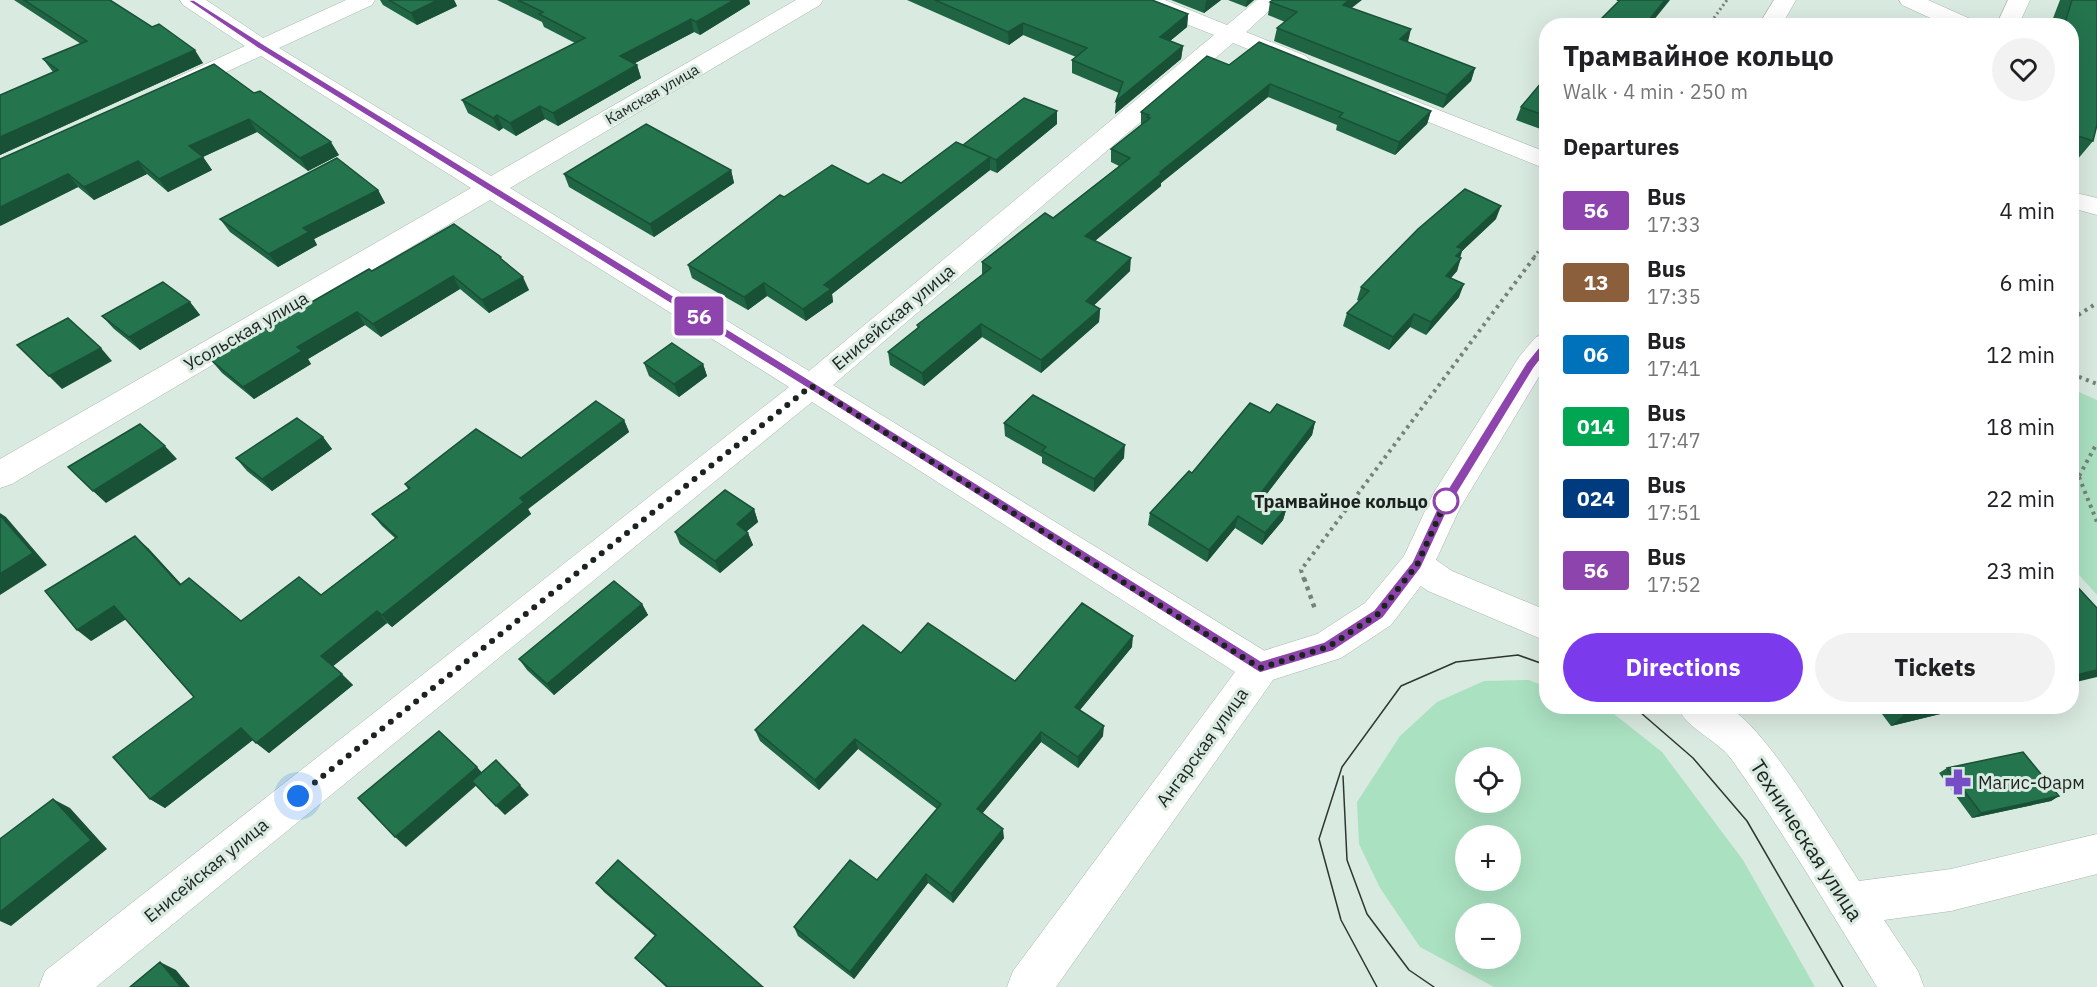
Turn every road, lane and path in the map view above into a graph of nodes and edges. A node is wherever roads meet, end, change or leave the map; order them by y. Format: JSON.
{"nodes":[{"id":1,"x":191,"y":0,"type":"edge"},
{"id":2,"x":364,"y":0,"type":"edge"},
{"id":3,"x":812,"y":0,"type":"edge"},
{"id":4,"x":1146,"y":0,"type":"edge"},
{"id":5,"x":1270,"y":0,"type":"edge"},
{"id":6,"x":1728,"y":0,"type":"edge"},
{"id":7,"x":1785,"y":0,"type":"edge"},
{"id":8,"x":1910,"y":0,"type":"edge"},
{"id":9,"x":2019,"y":0,"type":"edge"},
{"id":10,"x":1714,"y":18,"type":"edge"},
{"id":11,"x":1774,"y":18,"type":"edge"},
{"id":12,"x":1949,"y":18,"type":"edge"},
{"id":13,"x":2011,"y":18,"type":"edge"},
{"id":14,"x":1228,"y":33,"type":"junction"},
{"id":15,"x":262,"y":47,"type":"junction"},
{"id":16,"x":1316,"y":68,"type":"edge"},
{"id":17,"x":1371,"y":90,"type":"edge"},
{"id":18,"x":157,"y":95,"type":"edge"},
{"id":19,"x":1539,"y":158,"type":"edge"},
{"id":20,"x":492,"y":188,"type":"junction"},
{"id":21,"x":2079,"y":202,"type":"edge"},
{"id":22,"x":2097,"y":207,"type":"edge"},
{"id":23,"x":1539,"y":250,"type":"edge"},
{"id":24,"x":2097,"y":303,"type":"edge"},
{"id":25,"x":2079,"y":315,"type":"edge"},
{"id":26,"x":1539,"y":353,"type":"edge"},
{"id":27,"x":2079,"y":377,"type":"edge"},
{"id":28,"x":2097,"y":384,"type":"edge"},
{"id":29,"x":811,"y":386,"type":"junction"},
{"id":30,"x":2097,"y":443,"type":"edge"},
{"id":31,"x":0,"y":475,"type":"edge"},
{"id":32,"x":2079,"y":476,"type":"joint"},
{"id":33,"x":2097,"y":522,"type":"edge"},
{"id":34,"x":1417,"y":565,"type":"junction"},
{"id":35,"x":1539,"y":623,"type":"edge"},
{"id":36,"x":1328,"y":647,"type":"junction"},
{"id":37,"x":1260,"y":668,"type":"junction"},
{"id":38,"x":1706,"y":714,"type":"edge"},
{"id":39,"x":2097,"y":854,"type":"edge"},
{"id":40,"x":1849,"y":903,"type":"junction"},
{"id":41,"x":61,"y":987,"type":"edge"},
{"id":42,"x":1029,"y":987,"type":"edge"},
{"id":43,"x":1902,"y":987,"type":"edge"}],
"edges":[{"from":1,"to":15,"type":"street"},
{"from":2,"to":15,"type":"street"},
{"from":3,"to":20,"type":"street","name":"Камская улица"},
{"from":4,"to":14,"type":"street"},
{"from":5,"to":14,"type":"street","name":"Енисейская улица"},
{"from":6,"to":10,"type":"path"},
{"from":7,"to":11,"type":"street"},
{"from":8,"to":12,"type":"street"},
{"from":9,"to":13,"type":"street"},
{"from":14,"to":16,"type":"street"},
{"from":14,"to":29,"type":"street","name":"Енисейская улица"},
{"from":15,"to":18,"type":"street"},
{"from":15,"to":20,"type":"street"},
{"from":17,"to":19,"type":"street"},
{"from":20,"to":29,"type":"street"},
{"from":20,"to":31,"type":"street","name":"Усольская улица"},
{"from":21,"to":22,"type":"street"},
{"from":23,"to":36,"type":"path"},
{"from":24,"to":25,"type":"path"},
{"from":26,"to":34,"type":"street"},
{"from":27,"to":28,"type":"path"},
{"from":29,"to":37,"type":"street"},
{"from":29,"to":41,"type":"street","name":"Енисейская улица"},
{"from":30,"to":32,"type":"path"},
{"from":32,"to":33,"type":"path"},
{"from":34,"to":35,"type":"street"},
{"from":34,"to":36,"type":"street"},
{"from":36,"to":37,"type":"street"},
{"from":37,"to":42,"type":"street","name":"Ангарская улица"},
{"from":38,"to":40,"type":"street","name":"Техническая улица"},
{"from":39,"to":40,"type":"street"},
{"from":40,"to":43,"type":"street","name":"Техническая улица"}]}
